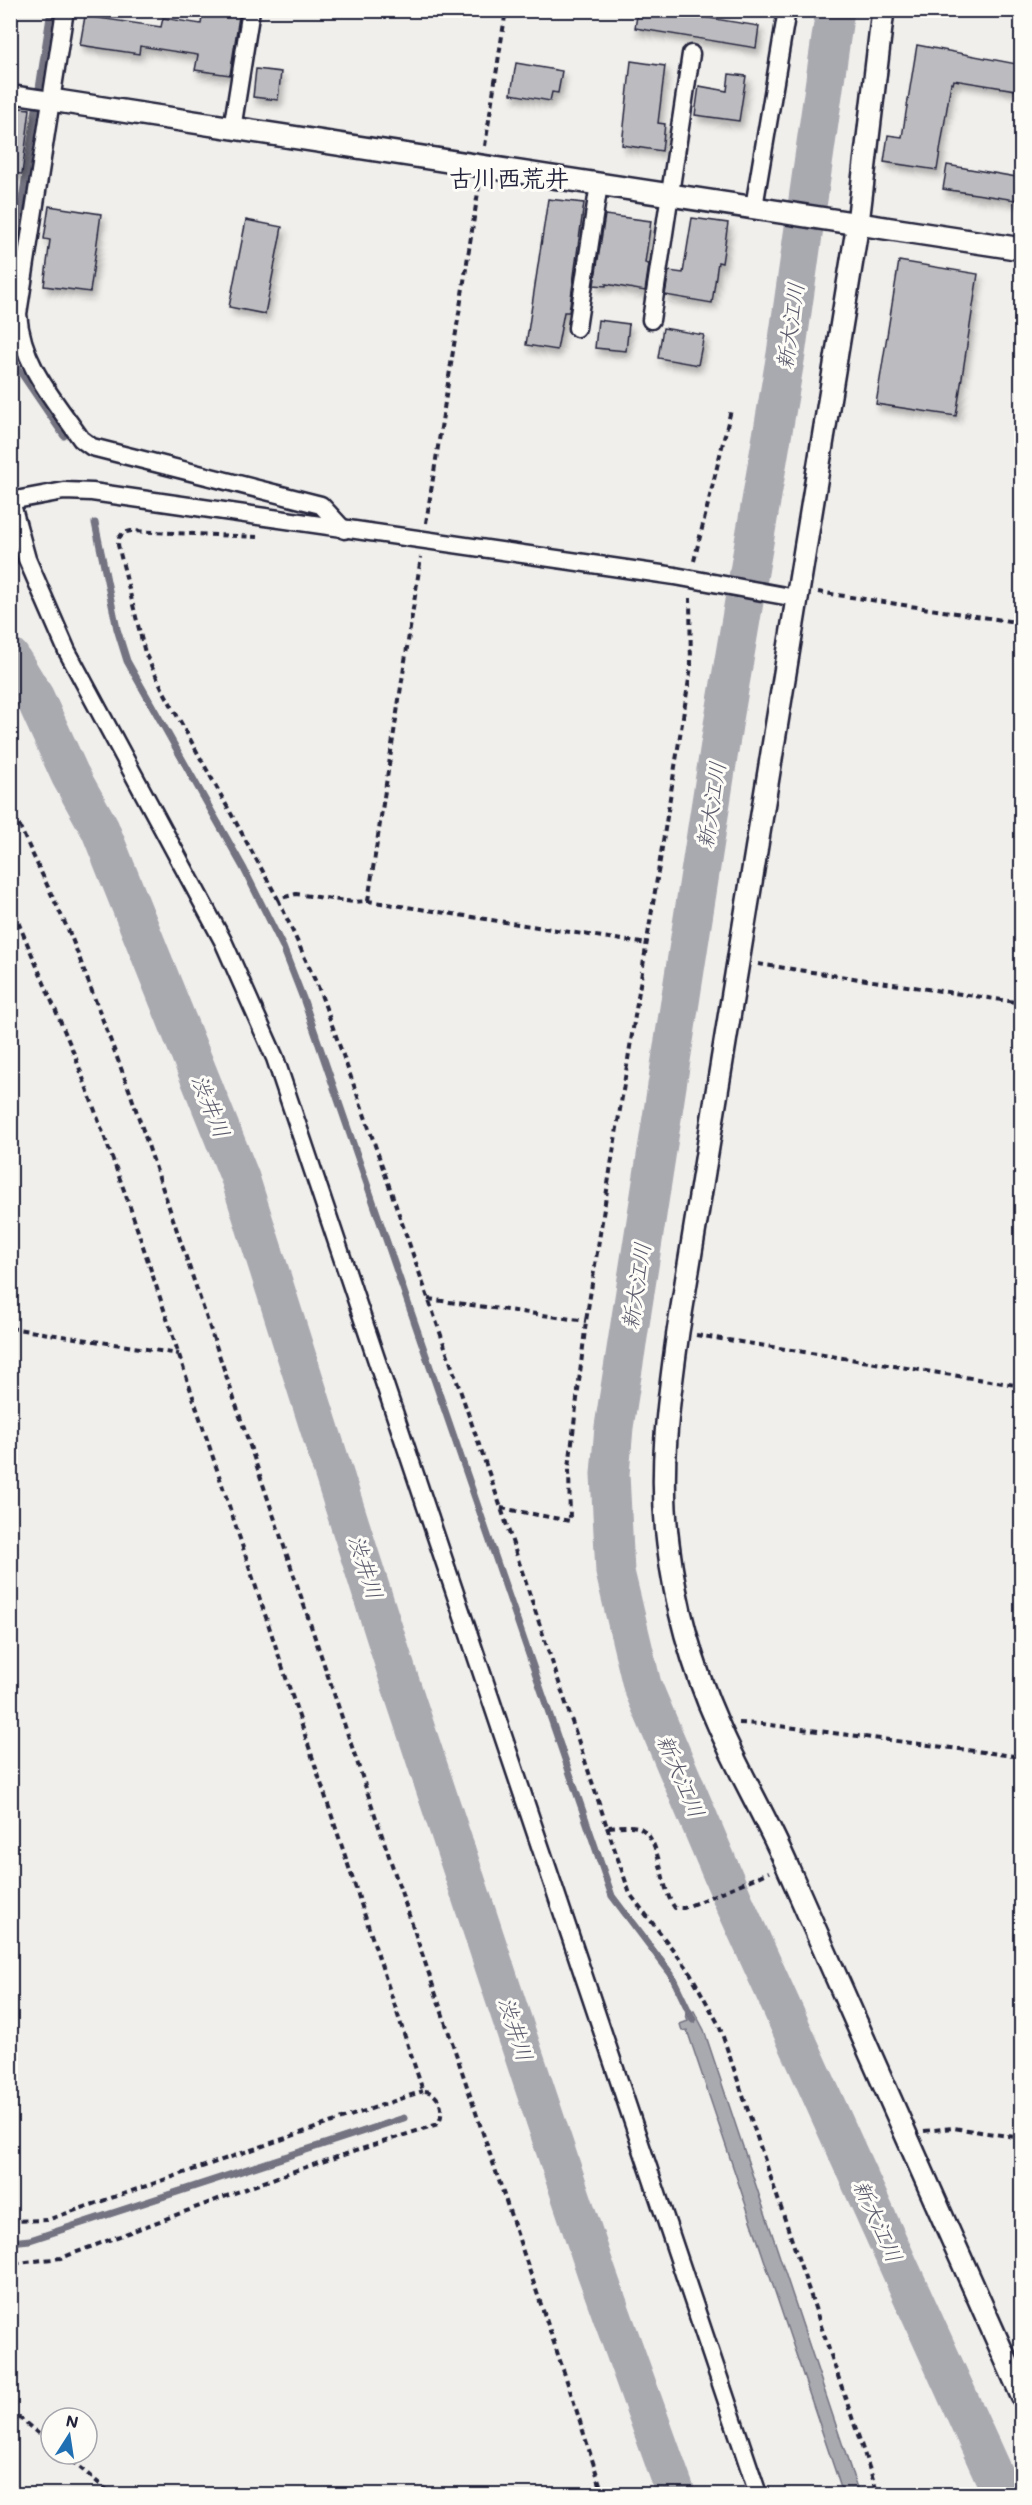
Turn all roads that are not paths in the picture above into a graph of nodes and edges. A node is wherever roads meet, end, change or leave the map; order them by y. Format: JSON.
{"nodes":[{"id":1,"x":64,"y":10,"type":"edge"},
{"id":2,"x":251,"y":10,"type":"edge"},
{"id":3,"x":787,"y":10,"type":"edge"},
{"id":4,"x":883,"y":10,"type":"edge"},
{"id":5,"x":691,"y":54,"type":"dead end"},
{"id":6,"x":10,"y":94,"type":"edge"},
{"id":7,"x":43,"y":99,"type":"junction"},
{"id":8,"x":232,"y":129,"type":"junction"},
{"id":9,"x":599,"y":184,"type":"junction"},
{"id":10,"x":669,"y":195,"type":"junction"},
{"id":11,"x":760,"y":208,"type":"junction"},
{"id":12,"x":858,"y":223,"type":"junction"},
{"id":13,"x":1022,"y":249,"type":"edge"},
{"id":14,"x":651,"y":320,"type":"dead end"},
{"id":15,"x":577,"y":328,"type":"dead end"},
{"id":16,"x":11,"y":501,"type":"edge"},
{"id":17,"x":344,"y":530,"type":"junction"},
{"id":18,"x":797,"y":594,"type":"junction"},
{"id":19,"x":1022,"y":2396,"type":"edge"},
{"id":20,"x":758,"y":2494,"type":"edge"}],
"edges":[{"from":1,"to":7,"type":"street"},
{"from":2,"to":8,"type":"street"},
{"from":3,"to":11,"type":"street"},
{"from":4,"to":12,"type":"street"},
{"from":5,"to":10,"type":"street"},
{"from":6,"to":7,"type":"street"},
{"from":7,"to":8,"type":"street"},
{"from":7,"to":17,"type":"street"},
{"from":8,"to":9,"type":"street"},
{"from":9,"to":10,"type":"street"},
{"from":9,"to":15,"type":"street"},
{"from":10,"to":11,"type":"street"},
{"from":10,"to":14,"type":"street"},
{"from":11,"to":12,"type":"street"},
{"from":12,"to":13,"type":"street"},
{"from":12,"to":18,"type":"street"},
{"from":16,"to":17,"type":"street"},
{"from":16,"to":20,"type":"street"},
{"from":17,"to":18,"type":"street"},
{"from":18,"to":19,"type":"street"}]}
